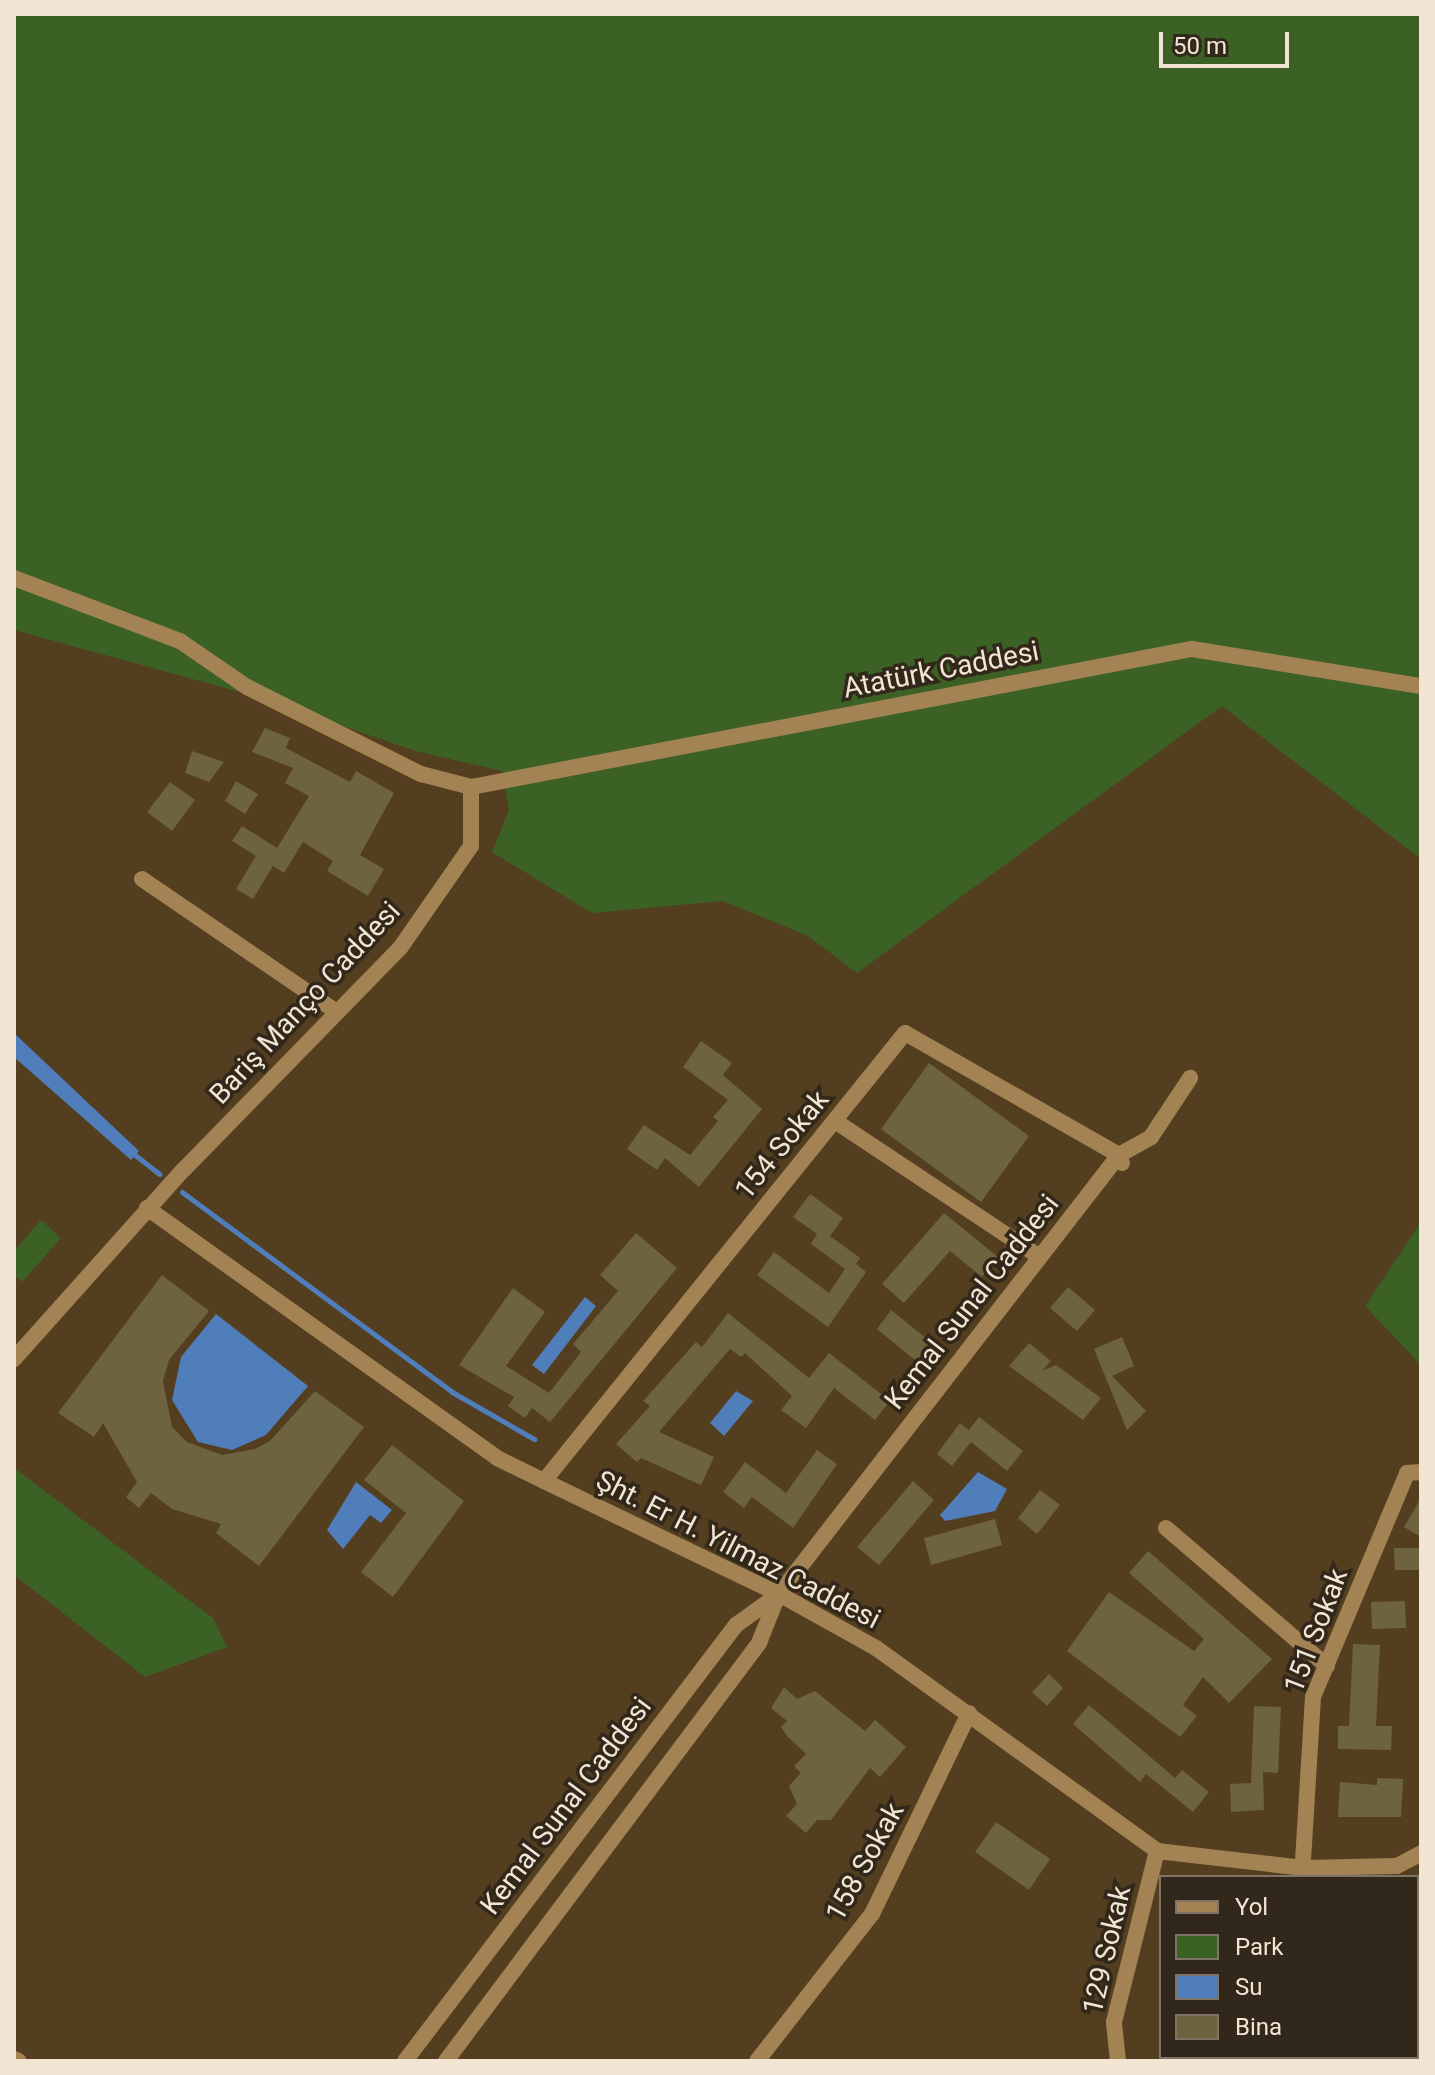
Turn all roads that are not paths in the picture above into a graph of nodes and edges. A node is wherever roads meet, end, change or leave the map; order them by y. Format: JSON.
{"nodes":[{"id":1,"x":14,"y":578,"type":"edge"},
{"id":2,"x":1421,"y":686,"type":"edge"},
{"id":3,"x":471,"y":787,"type":"junction"},
{"id":4,"x":142,"y":879,"type":"dead end"},
{"id":5,"x":337,"y":1012,"type":"junction"},
{"id":6,"x":1190,"y":1078,"type":"dead end"},
{"id":7,"x":835,"y":1121,"type":"junction"},
{"id":8,"x":1121,"y":1160,"type":"junction"},
{"id":9,"x":147,"y":1208,"type":"junction"},
{"id":10,"x":1040,"y":1257,"type":"junction"},
{"id":11,"x":14,"y":1359,"type":"edge"},
{"id":12,"x":1421,"y":1472,"type":"edge"},
{"id":13,"x":544,"y":1481,"type":"junction"},
{"id":14,"x":1166,"y":1528,"type":"dead end"},
{"id":15,"x":779,"y":1594,"type":"junction"},
{"id":16,"x":1327,"y":1666,"type":"junction"},
{"id":17,"x":678,"y":1701,"type":"junction"},
{"id":18,"x":969,"y":1713,"type":"junction"},
{"id":19,"x":701,"y":1720,"type":"junction"},
{"id":20,"x":1157,"y":1851,"type":"junction"},
{"id":21,"x":1421,"y":1853,"type":"edge"},
{"id":22,"x":1302,"y":1872,"type":"edge"},
{"id":23,"x":405,"y":2061,"type":"edge"},
{"id":24,"x":446,"y":2061,"type":"edge"},
{"id":25,"x":757,"y":2061,"type":"edge"},
{"id":26,"x":1118,"y":2061,"type":"edge"}],
"edges":[{"from":1,"to":3,"type":"street"},
{"from":2,"to":3,"type":"street","name":"Atatürk Caddesi"},
{"from":3,"to":5,"type":"street","name":"Bariş Manço Caddesi"},
{"from":4,"to":5,"type":"street"},
{"from":5,"to":9,"type":"street","name":"Bariş Manço Caddesi"},
{"from":6,"to":8,"type":"street"},
{"from":7,"to":8,"type":"street","name":"154 Sokak"},
{"from":7,"to":10,"type":"street"},
{"from":7,"to":13,"type":"street","name":"154 Sokak"},
{"from":8,"to":10,"type":"street","name":"Kemal Sunal Caddesi"},
{"from":9,"to":11,"type":"street","name":"Bariş Manço Caddesi"},
{"from":9,"to":13,"type":"street","name":"Şht. Er H. Yilmaz Caddesi"},
{"from":10,"to":15,"type":"street","name":"Kemal Sunal Caddesi"},
{"from":12,"to":16,"type":"street","name":"151 Sokak"},
{"from":13,"to":15,"type":"street","name":"Şht. Er H. Yilmaz Caddesi"},
{"from":14,"to":16,"type":"street"},
{"from":15,"to":17,"type":"street","name":"Kemal Sunal Caddesi"},
{"from":15,"to":18,"type":"street","name":"Şht. Er H. Yilmaz Caddesi"},
{"from":15,"to":19,"type":"street","name":"Kemal Sunal Caddesi"},
{"from":16,"to":22,"type":"street","name":"151 Sokak"},
{"from":17,"to":19,"type":"street"},
{"from":17,"to":23,"type":"street","name":"Kemal Sunal Caddesi"},
{"from":18,"to":20,"type":"street","name":"Şht. Er H. Yilmaz Caddesi"},
{"from":18,"to":25,"type":"street","name":"158 Sokak"},
{"from":19,"to":24,"type":"street","name":"Kemal Sunal Caddesi"},
{"from":20,"to":22,"type":"street","name":"Şht. Er H. Yilmaz Caddesi"},
{"from":20,"to":26,"type":"street","name":"129 Sokak"},
{"from":21,"to":22,"type":"street","name":"Şht. Er H. Yilmaz Caddesi"}]}
